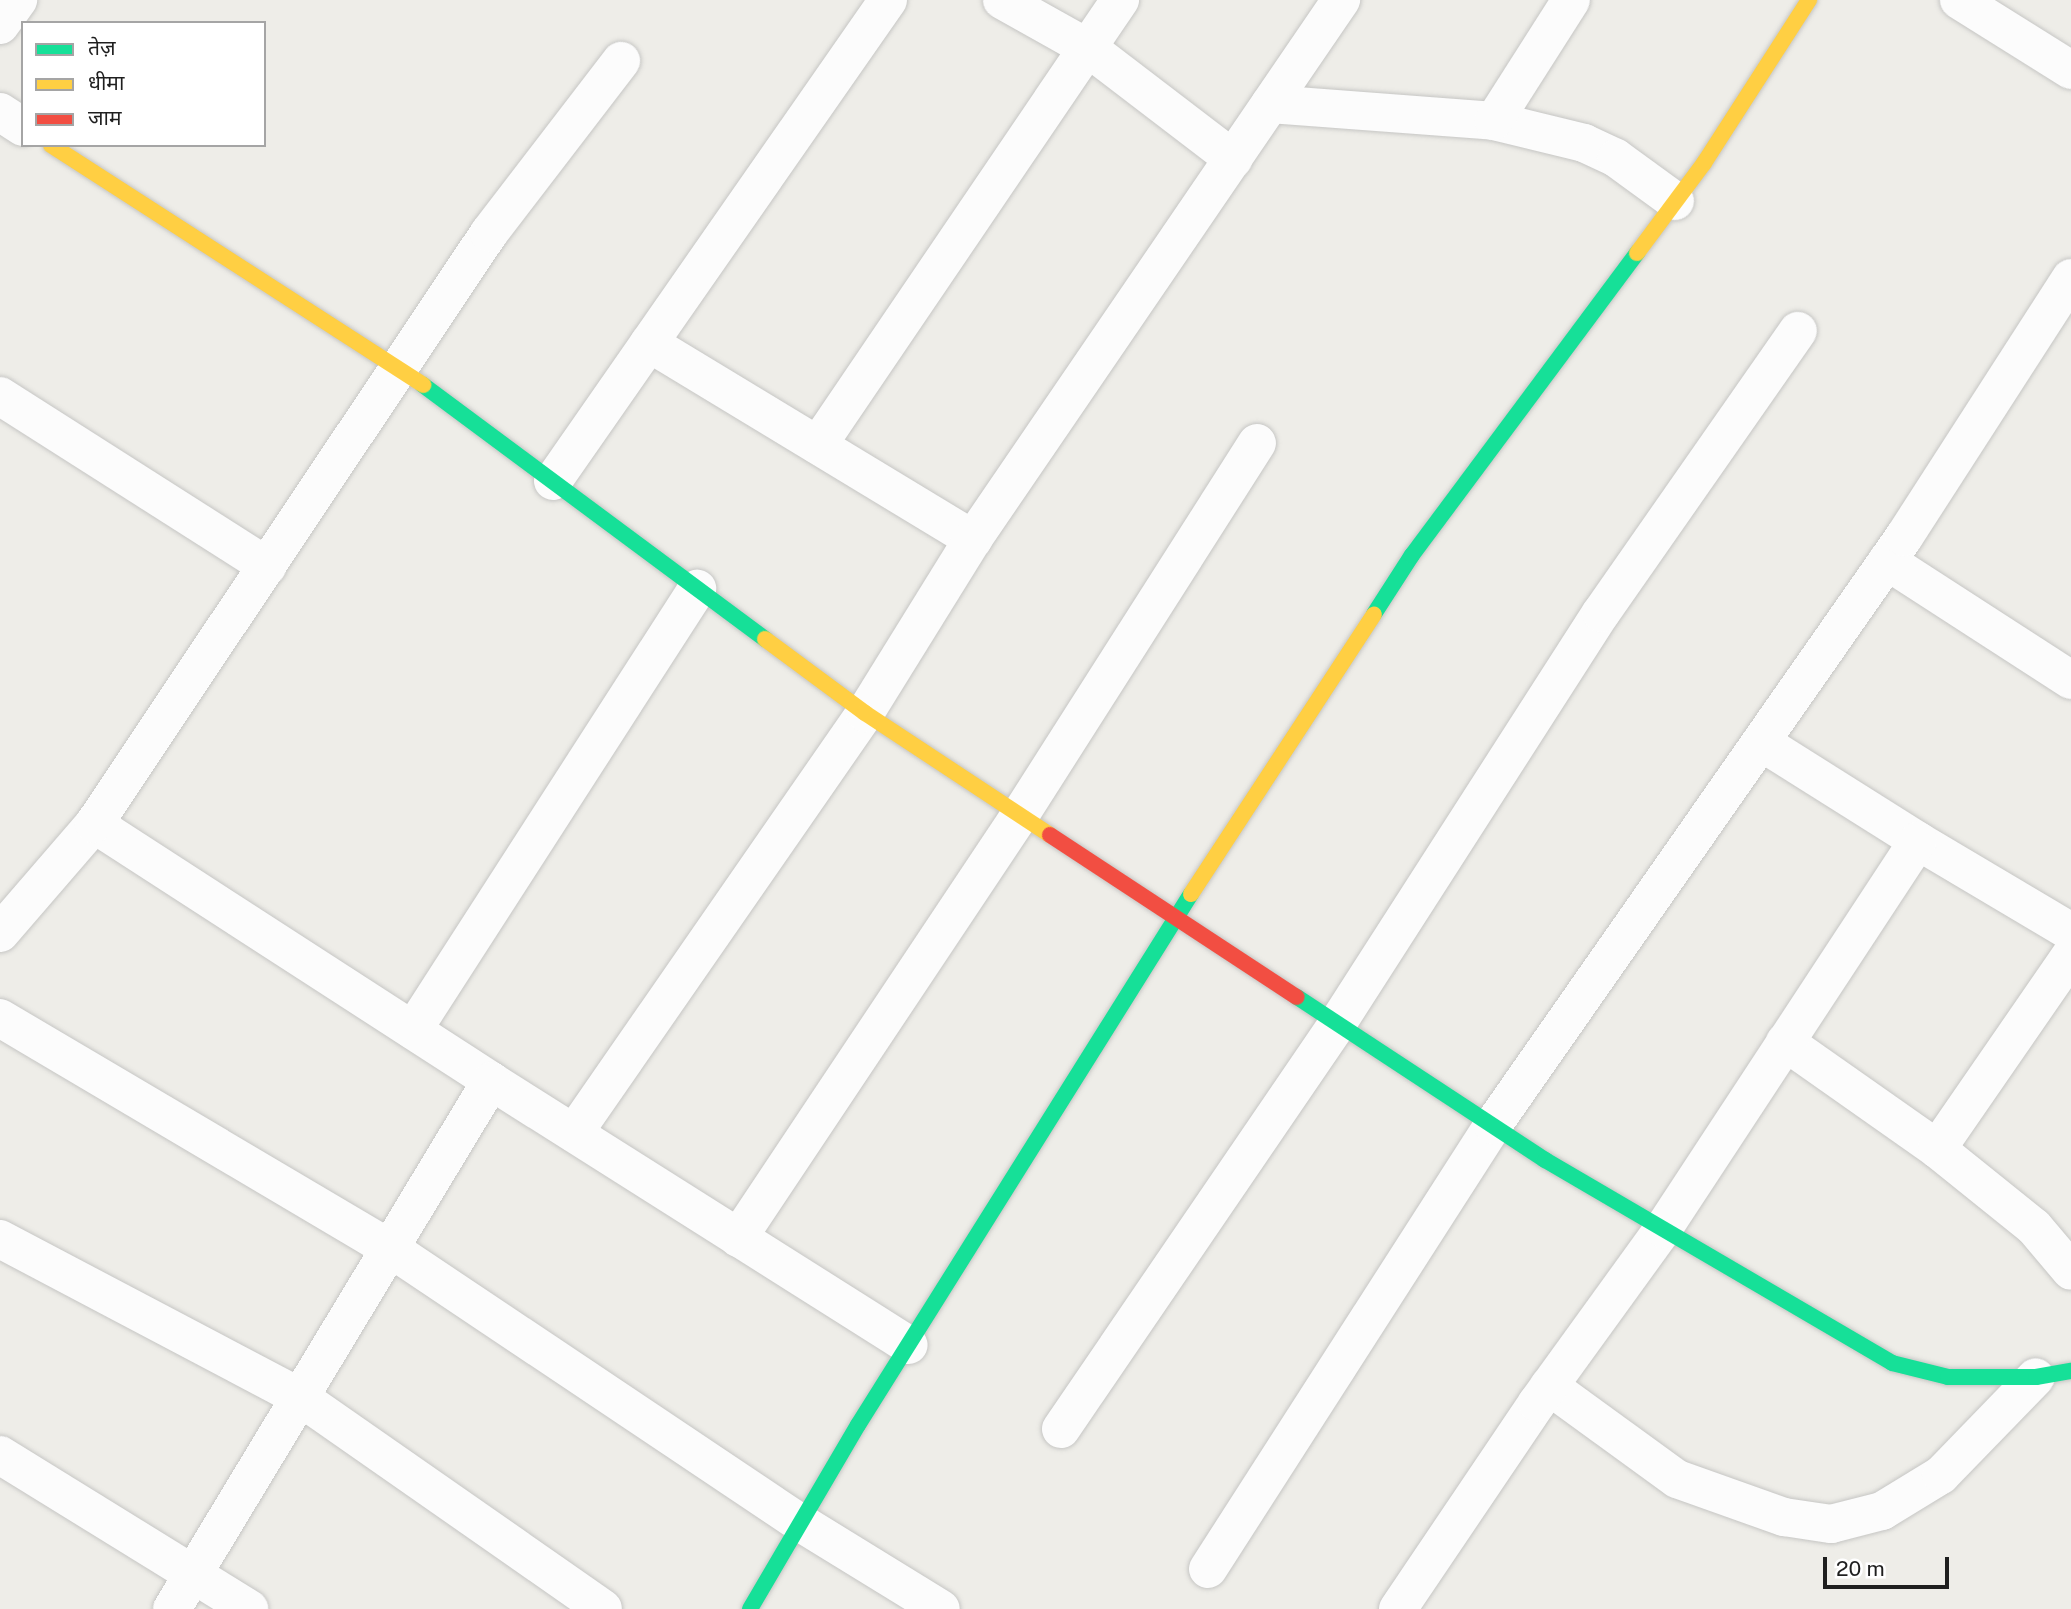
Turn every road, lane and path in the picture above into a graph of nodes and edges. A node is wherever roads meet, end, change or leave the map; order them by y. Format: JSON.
{"nodes":[{"id":1,"x":18,"y":0,"type":"edge"},
{"id":2,"x":888,"y":0,"type":"edge"},
{"id":3,"x":1002,"y":0,"type":"edge"},
{"id":4,"x":1120,"y":0,"type":"edge"},
{"id":5,"x":1341,"y":0,"type":"edge"},
{"id":6,"x":1571,"y":0,"type":"edge"},
{"id":7,"x":1809,"y":0,"type":"edge"},
{"id":8,"x":1959,"y":0,"type":"edge"},
{"id":9,"x":0,"y":25,"type":"edge"},
{"id":10,"x":1088,"y":47,"type":"junction"},
{"id":11,"x":621,"y":61,"type":"dead end"},
{"id":12,"x":2071,"y":70,"type":"edge"},
{"id":13,"x":1270,"y":104,"type":"junction"},
{"id":14,"x":0,"y":112,"type":"edge"},
{"id":15,"x":1494,"y":121,"type":"junction"},
{"id":16,"x":21,"y":126,"type":"edge"},
{"id":17,"x":54,"y":147,"type":"edge"},
{"id":18,"x":1233,"y":159,"type":"junction"},
{"id":19,"x":1675,"y":201,"type":"junction"},
{"id":20,"x":2071,"y":278,"type":"edge"},
{"id":21,"x":1798,"y":331,"type":"dead end"},
{"id":22,"x":649,"y":343,"type":"junction"},
{"id":23,"x":399,"y":367,"type":"junction"},
{"id":24,"x":0,"y":397,"type":"edge"},
{"id":25,"x":1257,"y":443,"type":"dead end"},
{"id":26,"x":817,"y":445,"type":"junction"},
{"id":27,"x":553,"y":481,"type":"junction"},
{"id":28,"x":973,"y":539,"type":"junction"},
{"id":29,"x":1887,"y":561,"type":"junction"},
{"id":30,"x":267,"y":565,"type":"junction"},
{"id":31,"x":697,"y":589,"type":"junction"},
{"id":32,"x":2071,"y":680,"type":"edge"},
{"id":33,"x":865,"y":713,"type":"junction"},
{"id":34,"x":1761,"y":742,"type":"junction"},
{"id":35,"x":1020,"y":816,"type":"junction"},
{"id":36,"x":94,"y":824,"type":"junction"},
{"id":37,"x":1918,"y":841,"type":"junction"},
{"id":38,"x":1176,"y":918,"type":"junction"},
{"id":39,"x":2071,"y":932,"type":"edge"},
{"id":40,"x":0,"y":933,"type":"edge"},
{"id":41,"x":2071,"y":955,"type":"edge"},
{"id":42,"x":0,"y":1018,"type":"edge"},
{"id":43,"x":1337,"y":1024,"type":"junction"},
{"id":44,"x":413,"y":1030,"type":"junction"},
{"id":45,"x":1786,"y":1042,"type":"junction"},
{"id":46,"x":491,"y":1081,"type":"junction"},
{"id":47,"x":1493,"y":1125,"type":"junction"},
{"id":48,"x":574,"y":1133,"type":"junction"},
{"id":49,"x":1937,"y":1149,"type":"junction"},
{"id":50,"x":1663,"y":1229,"type":"junction"},
{"id":51,"x":738,"y":1238,"type":"junction"},
{"id":52,"x":0,"y":1239,"type":"edge"},
{"id":53,"x":391,"y":1249,"type":"junction"},
{"id":54,"x":2071,"y":1271,"type":"edge"},
{"id":55,"x":909,"y":1345,"type":"junction"},
{"id":56,"x":2053,"y":1374,"type":"edge"},
{"id":57,"x":1549,"y":1386,"type":"junction"},
{"id":58,"x":301,"y":1398,"type":"junction"},
{"id":59,"x":1061,"y":1429,"type":"dead end"},
{"id":60,"x":0,"y":1455,"type":"edge"},
{"id":61,"x":800,"y":1523,"type":"junction"},
{"id":62,"x":1208,"y":1569,"type":"dead end"},
{"id":63,"x":195,"y":1575,"type":"junction"},
{"id":64,"x":172,"y":1609,"type":"edge"},
{"id":65,"x":249,"y":1609,"type":"edge"},
{"id":66,"x":603,"y":1609,"type":"edge"},
{"id":67,"x":750,"y":1609,"type":"edge"},
{"id":68,"x":941,"y":1609,"type":"edge"},
{"id":69,"x":1398,"y":1609,"type":"edge"}],
"edges":[{"from":1,"to":9,"type":"street"},
{"from":2,"to":22,"type":"street"},
{"from":3,"to":10,"type":"street"},
{"from":4,"to":10,"type":"street"},
{"from":5,"to":13,"type":"street"},
{"from":6,"to":15,"type":"street"},
{"from":7,"to":19,"type":"street"},
{"from":8,"to":12,"type":"street"},
{"from":10,"to":18,"type":"street"},
{"from":10,"to":26,"type":"street"},
{"from":11,"to":23,"type":"street"},
{"from":13,"to":15,"type":"street"},
{"from":13,"to":18,"type":"street"},
{"from":14,"to":16,"type":"street"},
{"from":15,"to":19,"type":"street"},
{"from":17,"to":23,"type":"street"},
{"from":18,"to":28,"type":"street"},
{"from":19,"to":38,"type":"street"},
{"from":20,"to":29,"type":"street"},
{"from":21,"to":43,"type":"street"},
{"from":22,"to":26,"type":"street"},
{"from":22,"to":27,"type":"street"},
{"from":23,"to":27,"type":"street"},
{"from":23,"to":30,"type":"street"},
{"from":24,"to":30,"type":"street"},
{"from":25,"to":35,"type":"street"},
{"from":26,"to":28,"type":"street"},
{"from":27,"to":31,"type":"street"},
{"from":28,"to":33,"type":"street"},
{"from":29,"to":32,"type":"street"},
{"from":29,"to":34,"type":"street"},
{"from":30,"to":36,"type":"street"},
{"from":31,"to":33,"type":"street"},
{"from":31,"to":44,"type":"street"},
{"from":33,"to":35,"type":"street"},
{"from":33,"to":48,"type":"street"},
{"from":34,"to":37,"type":"street"},
{"from":34,"to":47,"type":"street"},
{"from":35,"to":38,"type":"street"},
{"from":35,"to":51,"type":"street"},
{"from":36,"to":40,"type":"street"},
{"from":36,"to":44,"type":"street"},
{"from":37,"to":39,"type":"street"},
{"from":37,"to":45,"type":"street"},
{"from":38,"to":43,"type":"street"},
{"from":38,"to":55,"type":"street"},
{"from":41,"to":49,"type":"street"},
{"from":42,"to":53,"type":"street"},
{"from":43,"to":47,"type":"street"},
{"from":43,"to":59,"type":"street"},
{"from":44,"to":46,"type":"street"},
{"from":45,"to":49,"type":"street"},
{"from":45,"to":50,"type":"street"},
{"from":46,"to":48,"type":"street"},
{"from":46,"to":53,"type":"street"},
{"from":47,"to":50,"type":"street"},
{"from":47,"to":62,"type":"street"},
{"from":48,"to":51,"type":"street"},
{"from":49,"to":54,"type":"street"},
{"from":50,"to":56,"type":"street"},
{"from":50,"to":57,"type":"street"},
{"from":51,"to":55,"type":"street"},
{"from":52,"to":58,"type":"street"},
{"from":53,"to":58,"type":"street"},
{"from":53,"to":61,"type":"street"},
{"from":55,"to":61,"type":"street"},
{"from":56,"to":57,"type":"street"},
{"from":57,"to":69,"type":"street"},
{"from":58,"to":63,"type":"street"},
{"from":58,"to":66,"type":"street"},
{"from":60,"to":63,"type":"street"},
{"from":61,"to":67,"type":"street"},
{"from":61,"to":68,"type":"street"},
{"from":63,"to":64,"type":"street"},
{"from":63,"to":65,"type":"street"}]}
